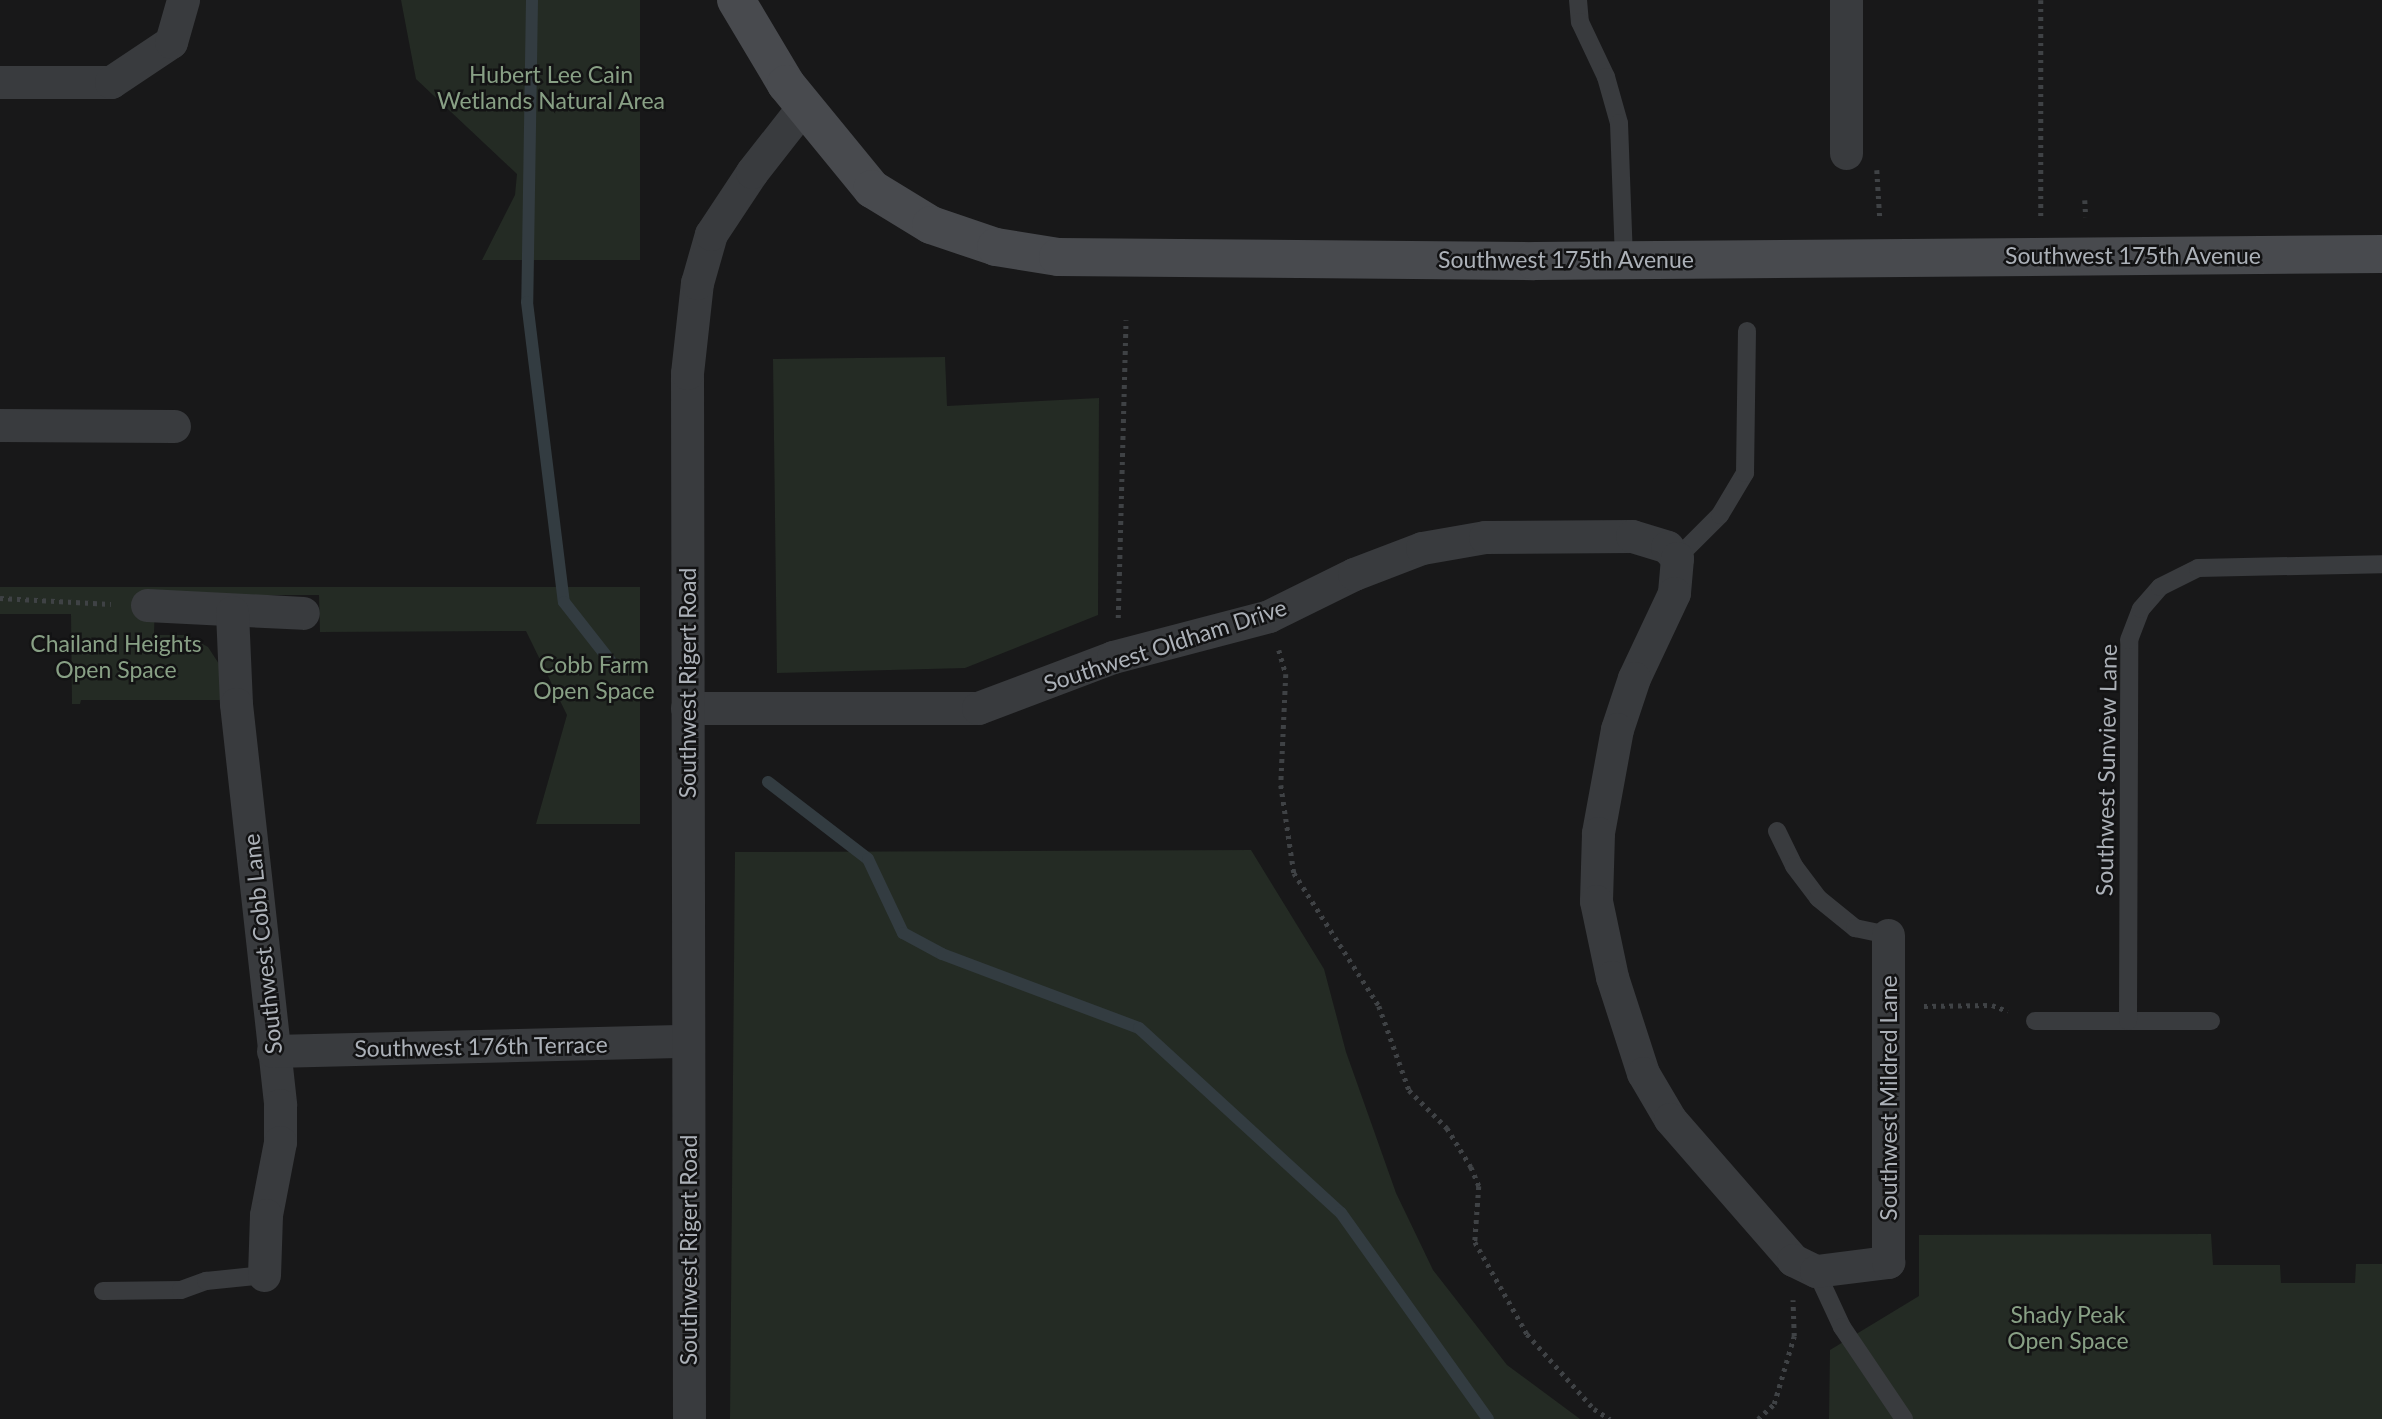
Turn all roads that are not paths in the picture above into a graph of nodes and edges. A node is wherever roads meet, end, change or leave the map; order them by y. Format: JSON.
{"nodes":[{"id":1,"x":183,"y":0,"type":"edge"},
{"id":2,"x":736,"y":0,"type":"edge"},
{"id":3,"x":1578,"y":0,"type":"edge"},
{"id":4,"x":1846,"y":0,"type":"edge"},
{"id":5,"x":0,"y":82,"type":"edge"},
{"id":6,"x":803,"y":107,"type":"junction"},
{"id":7,"x":1846,"y":153,"type":"road end"},
{"id":8,"x":2382,"y":254,"type":"edge"},
{"id":9,"x":1625,"y":260,"type":"junction"},
{"id":10,"x":1747,"y":331,"type":"dead end"},
{"id":11,"x":0,"y":425,"type":"edge"},
{"id":12,"x":174,"y":426,"type":"dead end"},
{"id":13,"x":1677,"y":558,"type":"junction"},
{"id":14,"x":2382,"y":564,"type":"edge"},
{"id":15,"x":147,"y":606,"type":"road end"},
{"id":16,"x":232,"y":612,"type":"junction"},
{"id":17,"x":303,"y":613,"type":"dead end"},
{"id":18,"x":687,"y":708,"type":"junction"},
{"id":19,"x":1777,"y":831,"type":"dead end"},
{"id":20,"x":1888,"y":935,"type":"joint"},
{"id":21,"x":2035,"y":1021,"type":"dead end"},
{"id":22,"x":2128,"y":1021,"type":"junction"},
{"id":23,"x":2211,"y":1021,"type":"dead end"},
{"id":24,"x":688,"y":1041,"type":"junction"},
{"id":25,"x":273,"y":1051,"type":"junction"},
{"id":26,"x":1804,"y":1266,"type":"junction"},
{"id":27,"x":264,"y":1275,"type":"joint"},
{"id":28,"x":103,"y":1291,"type":"dead end"},
{"id":29,"x":689,"y":1419,"type":"edge"},
{"id":30,"x":1904,"y":1419,"type":"edge"}],
"edges":[{"from":1,"to":5,"type":"street"},
{"from":2,"to":6,"type":"main road"},
{"from":3,"to":9,"type":"lane"},
{"from":4,"to":7,"type":"street"},
{"from":6,"to":9,"type":"main road","name":"Southwest 175th Avenue"},
{"from":6,"to":18,"type":"street","name":"Southwest Rigert Road"},
{"from":8,"to":9,"type":"main road","name":"Southwest 175th Avenue"},
{"from":10,"to":13,"type":"lane"},
{"from":11,"to":12,"type":"street"},
{"from":13,"to":18,"type":"street","name":"Southwest Oldham Drive"},
{"from":13,"to":26,"type":"street"},
{"from":14,"to":22,"type":"lane","name":"Southwest Sunview Lane"},
{"from":15,"to":16,"type":"street"},
{"from":16,"to":17,"type":"street"},
{"from":16,"to":25,"type":"street","name":"Southwest Cobb Lane"},
{"from":18,"to":24,"type":"street","name":"Southwest Rigert Road"},
{"from":19,"to":20,"type":"lane"},
{"from":20,"to":26,"type":"street","name":"Southwest Mildred Lane"},
{"from":21,"to":22,"type":"lane"},
{"from":22,"to":23,"type":"lane"},
{"from":24,"to":25,"type":"street","name":"Southwest 176th Terrace"},
{"from":24,"to":29,"type":"street","name":"Southwest Rigert Road"},
{"from":25,"to":27,"type":"street","name":"Southwest Cobb Lane"},
{"from":26,"to":30,"type":"lane"},
{"from":27,"to":28,"type":"lane"}]}
